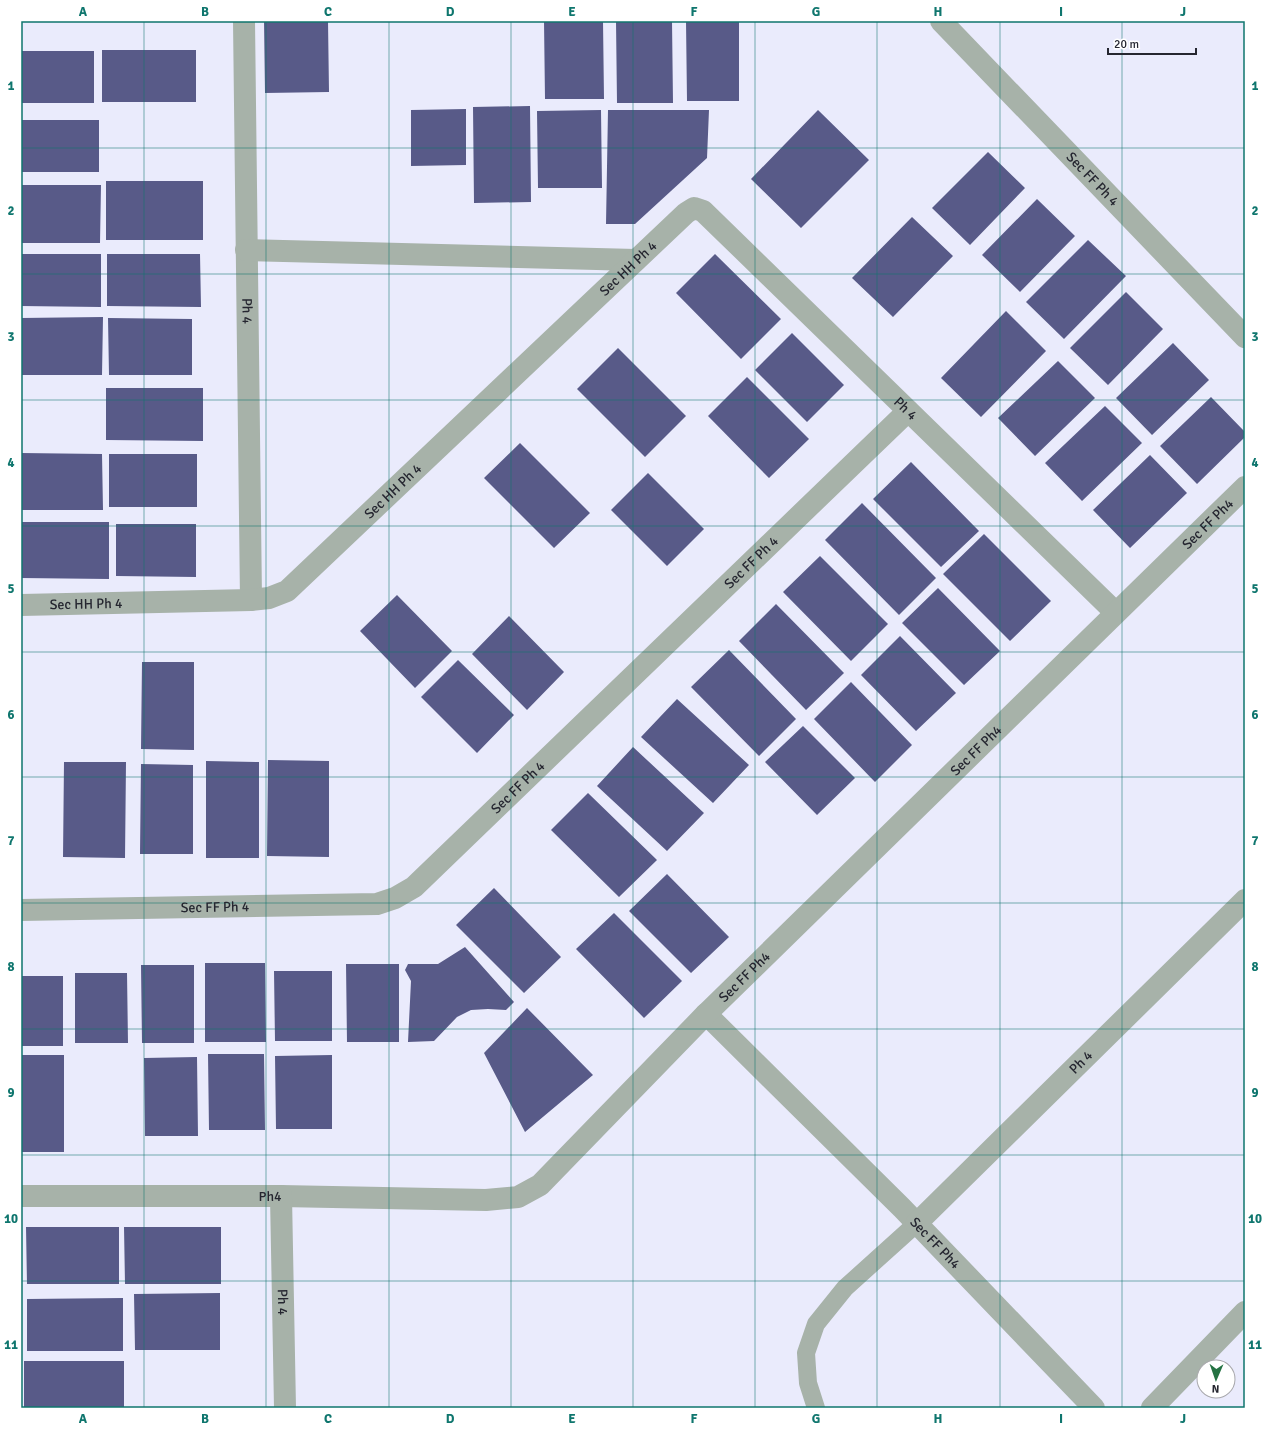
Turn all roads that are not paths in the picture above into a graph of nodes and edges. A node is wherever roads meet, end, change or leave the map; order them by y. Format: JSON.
{"nodes":[{"id":1,"x":244,"y":21,"type":"edge"},
{"id":2,"x":941,"y":21,"type":"edge"},
{"id":3,"x":694,"y":208,"type":"joint"},
{"id":4,"x":246,"y":250,"type":"junction"},
{"id":5,"x":636,"y":260,"type":"junction"},
{"id":6,"x":1245,"y":337,"type":"edge"},
{"id":7,"x":908,"y":411,"type":"junction"},
{"id":8,"x":1245,"y":487,"type":"edge"},
{"id":9,"x":251,"y":600,"type":"junction"},
{"id":10,"x":21,"y":605,"type":"edge"},
{"id":11,"x":1115,"y":612,"type":"junction"},
{"id":12,"x":1245,"y":900,"type":"edge"},
{"id":13,"x":21,"y":910,"type":"edge"},
{"id":14,"x":706,"y":1014,"type":"junction"},
{"id":15,"x":21,"y":1196,"type":"edge"},
{"id":16,"x":281,"y":1196,"type":"junction"},
{"id":17,"x":518,"y":1197,"type":"joint"},
{"id":18,"x":916,"y":1224,"type":"junction"},
{"id":19,"x":1245,"y":1312,"type":"edge"},
{"id":20,"x":285,"y":1408,"type":"edge"},
{"id":21,"x":816,"y":1408,"type":"edge"},
{"id":22,"x":1094,"y":1408,"type":"edge"},
{"id":23,"x":1152,"y":1408,"type":"edge"}],
"edges":[{"from":1,"to":4,"type":"street","name":"Ph 4"},
{"from":2,"to":6,"type":"street","name":"Sec FF Ph 4"},
{"from":3,"to":5,"type":"street","name":"Sec HH Ph 4"},
{"from":3,"to":7,"type":"street","name":"Ph 4"},
{"from":4,"to":5,"type":"street"},
{"from":4,"to":9,"type":"street","name":"Ph 4"},
{"from":5,"to":9,"type":"street","name":"Sec HH Ph 4"},
{"from":7,"to":11,"type":"street","name":"Ph 4"},
{"from":7,"to":13,"type":"street","name":"Sec FF Ph 4"},
{"from":8,"to":11,"type":"street","name":"Sec FF Ph4"},
{"from":9,"to":10,"type":"street","name":"Sec HH Ph 4"},
{"from":11,"to":14,"type":"street","name":"Sec FF Ph4"},
{"from":12,"to":18,"type":"street","name":"Ph 4"},
{"from":14,"to":17,"type":"street","name":"Sec FF Ph4"},
{"from":14,"to":18,"type":"street","name":"Sec FF Ph4"},
{"from":15,"to":16,"type":"street","name":"Ph4"},
{"from":16,"to":17,"type":"street","name":"Ph4"},
{"from":16,"to":20,"type":"street","name":"Ph 4"},
{"from":18,"to":21,"type":"lane"},
{"from":18,"to":22,"type":"street","name":"Sec FF Ph4"},
{"from":19,"to":23,"type":"street"}]}
